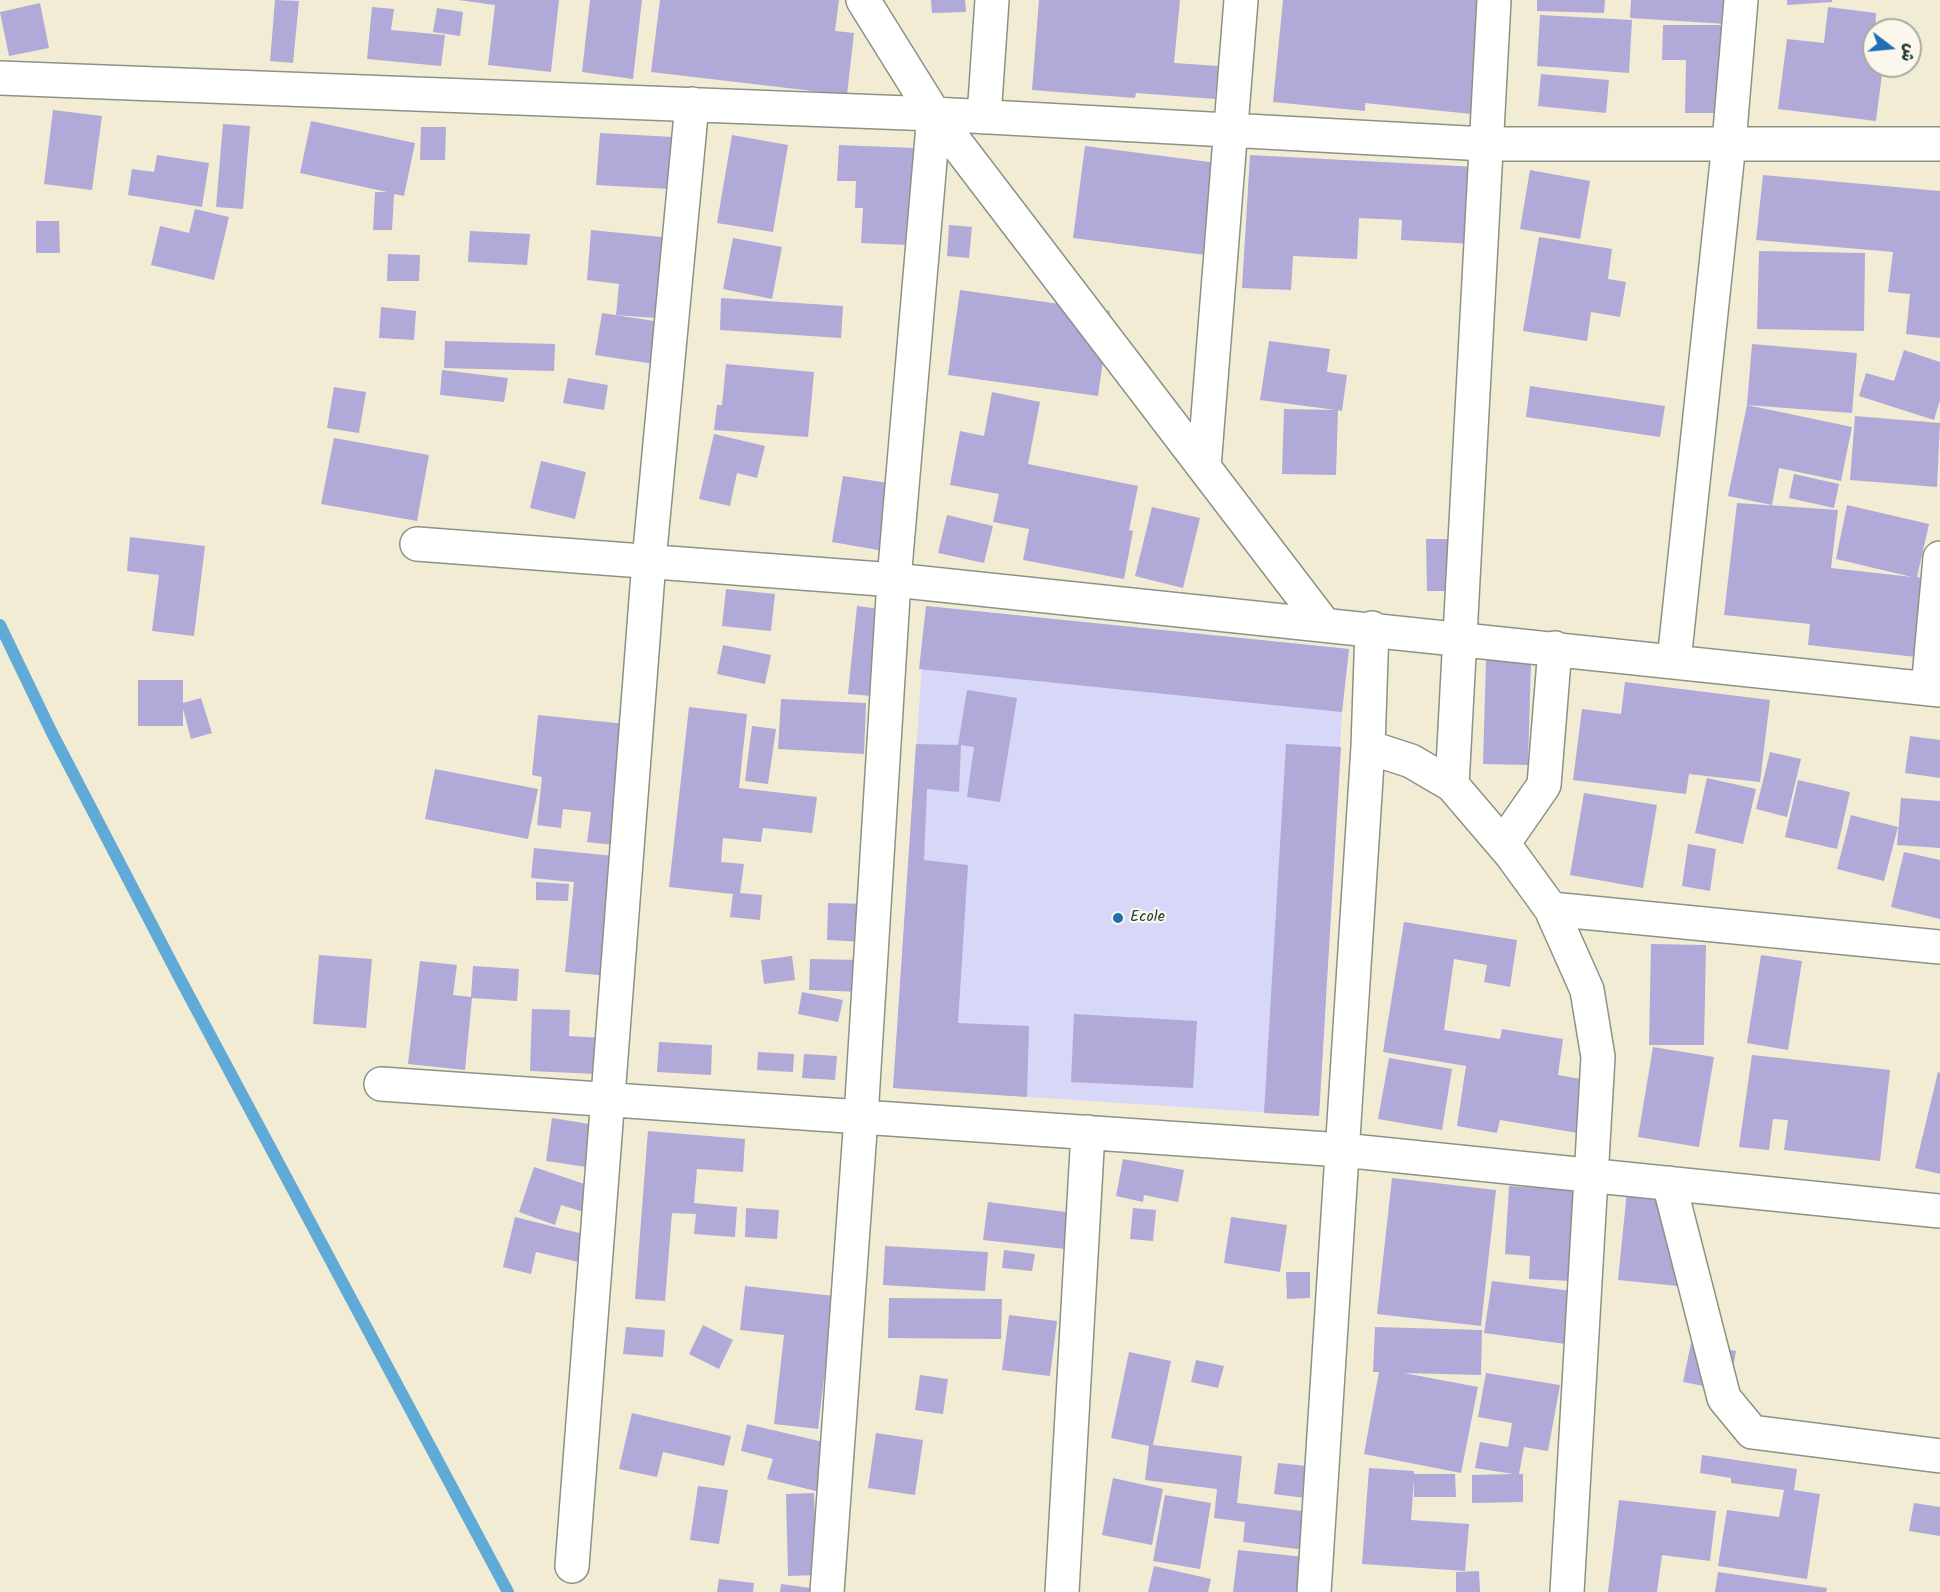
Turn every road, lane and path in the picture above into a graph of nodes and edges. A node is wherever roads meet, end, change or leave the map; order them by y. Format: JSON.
{"nodes":[{"id":1,"x":863,"y":0,"type":"edge"},
{"id":2,"x":992,"y":0,"type":"edge"},
{"id":3,"x":1241,"y":0,"type":"edge"},
{"id":4,"x":1494,"y":0,"type":"edge"},
{"id":5,"x":1741,"y":0,"type":"edge"},
{"id":6,"x":0,"y":78,"type":"edge"},
{"id":7,"x":692,"y":104,"type":"junction"},
{"id":8,"x":934,"y":114,"type":"junction"},
{"id":9,"x":984,"y":117,"type":"junction"},
{"id":10,"x":1232,"y":130,"type":"junction"},
{"id":11,"x":1729,"y":143,"type":"junction"},
{"id":12,"x":1485,"y":144,"type":"junction"},
{"id":13,"x":1940,"y":144,"type":"edge"},
{"id":14,"x":1204,"y":467,"type":"junction"},
{"id":15,"x":417,"y":544,"type":"dead end"},
{"id":16,"x":1940,"y":558,"type":"edge"},
{"id":17,"x":649,"y":561,"type":"junction"},
{"id":18,"x":894,"y":580,"type":"junction"},
{"id":19,"x":1323,"y":623,"type":"junction"},
{"id":20,"x":1372,"y":628,"type":"junction"},
{"id":21,"x":1461,"y":638,"type":"junction"},
{"id":22,"x":1555,"y":648,"type":"junction"},
{"id":23,"x":1674,"y":661,"type":"junction"},
{"id":24,"x":1934,"y":690,"type":"edge"},
{"id":25,"x":1368,"y":747,"type":"junction"},
{"id":26,"x":1452,"y":785,"type":"junction"},
{"id":27,"x":1503,"y":844,"type":"junction"},
{"id":28,"x":1551,"y":909,"type":"junction"},
{"id":29,"x":1940,"y":947,"type":"edge"},
{"id":30,"x":381,"y":1084,"type":"dead end"},
{"id":31,"x":609,"y":1099,"type":"junction"},
{"id":32,"x":861,"y":1117,"type":"junction"},
{"id":33,"x":1088,"y":1132,"type":"junction"},
{"id":34,"x":1342,"y":1150,"type":"junction"},
{"id":35,"x":1593,"y":1175,"type":"junction"},
{"id":36,"x":1669,"y":1183,"type":"junction"},
{"id":37,"x":1940,"y":1210,"type":"edge"},
{"id":38,"x":1940,"y":1456,"type":"edge"},
{"id":39,"x":572,"y":1566,"type":"dead end"},
{"id":40,"x":827,"y":1592,"type":"edge"},
{"id":41,"x":1062,"y":1592,"type":"edge"},
{"id":42,"x":1314,"y":1592,"type":"edge"},
{"id":43,"x":1568,"y":1592,"type":"edge"}],
"edges":[{"from":1,"to":8,"type":"street"},
{"from":2,"to":9,"type":"street"},
{"from":3,"to":10,"type":"street"},
{"from":4,"to":12,"type":"street"},
{"from":5,"to":11,"type":"street"},
{"from":6,"to":7,"type":"street"},
{"from":7,"to":8,"type":"street"},
{"from":7,"to":17,"type":"street"},
{"from":8,"to":9,"type":"street"},
{"from":8,"to":14,"type":"street"},
{"from":8,"to":18,"type":"street"},
{"from":9,"to":10,"type":"street"},
{"from":10,"to":12,"type":"street"},
{"from":10,"to":14,"type":"street"},
{"from":11,"to":12,"type":"street"},
{"from":11,"to":13,"type":"street"},
{"from":11,"to":23,"type":"street"},
{"from":12,"to":21,"type":"street"},
{"from":14,"to":19,"type":"street"},
{"from":15,"to":17,"type":"street"},
{"from":16,"to":24,"type":"street"},
{"from":17,"to":18,"type":"street"},
{"from":17,"to":31,"type":"street"},
{"from":18,"to":19,"type":"street"},
{"from":18,"to":32,"type":"street"},
{"from":19,"to":20,"type":"street"},
{"from":20,"to":21,"type":"street"},
{"from":20,"to":25,"type":"street"},
{"from":21,"to":22,"type":"street"},
{"from":21,"to":26,"type":"street"},
{"from":22,"to":23,"type":"street"},
{"from":22,"to":27,"type":"street"},
{"from":23,"to":24,"type":"street"},
{"from":25,"to":26,"type":"street"},
{"from":25,"to":34,"type":"street"},
{"from":26,"to":27,"type":"street"},
{"from":27,"to":28,"type":"street"},
{"from":28,"to":29,"type":"street"},
{"from":28,"to":35,"type":"street"},
{"from":30,"to":31,"type":"street"},
{"from":31,"to":32,"type":"street"},
{"from":31,"to":39,"type":"street"},
{"from":32,"to":33,"type":"street"},
{"from":32,"to":40,"type":"street"},
{"from":33,"to":34,"type":"street"},
{"from":33,"to":41,"type":"street"},
{"from":34,"to":35,"type":"street"},
{"from":34,"to":42,"type":"street"},
{"from":35,"to":36,"type":"street"},
{"from":35,"to":43,"type":"street"},
{"from":36,"to":37,"type":"street"},
{"from":36,"to":38,"type":"street"}]}
